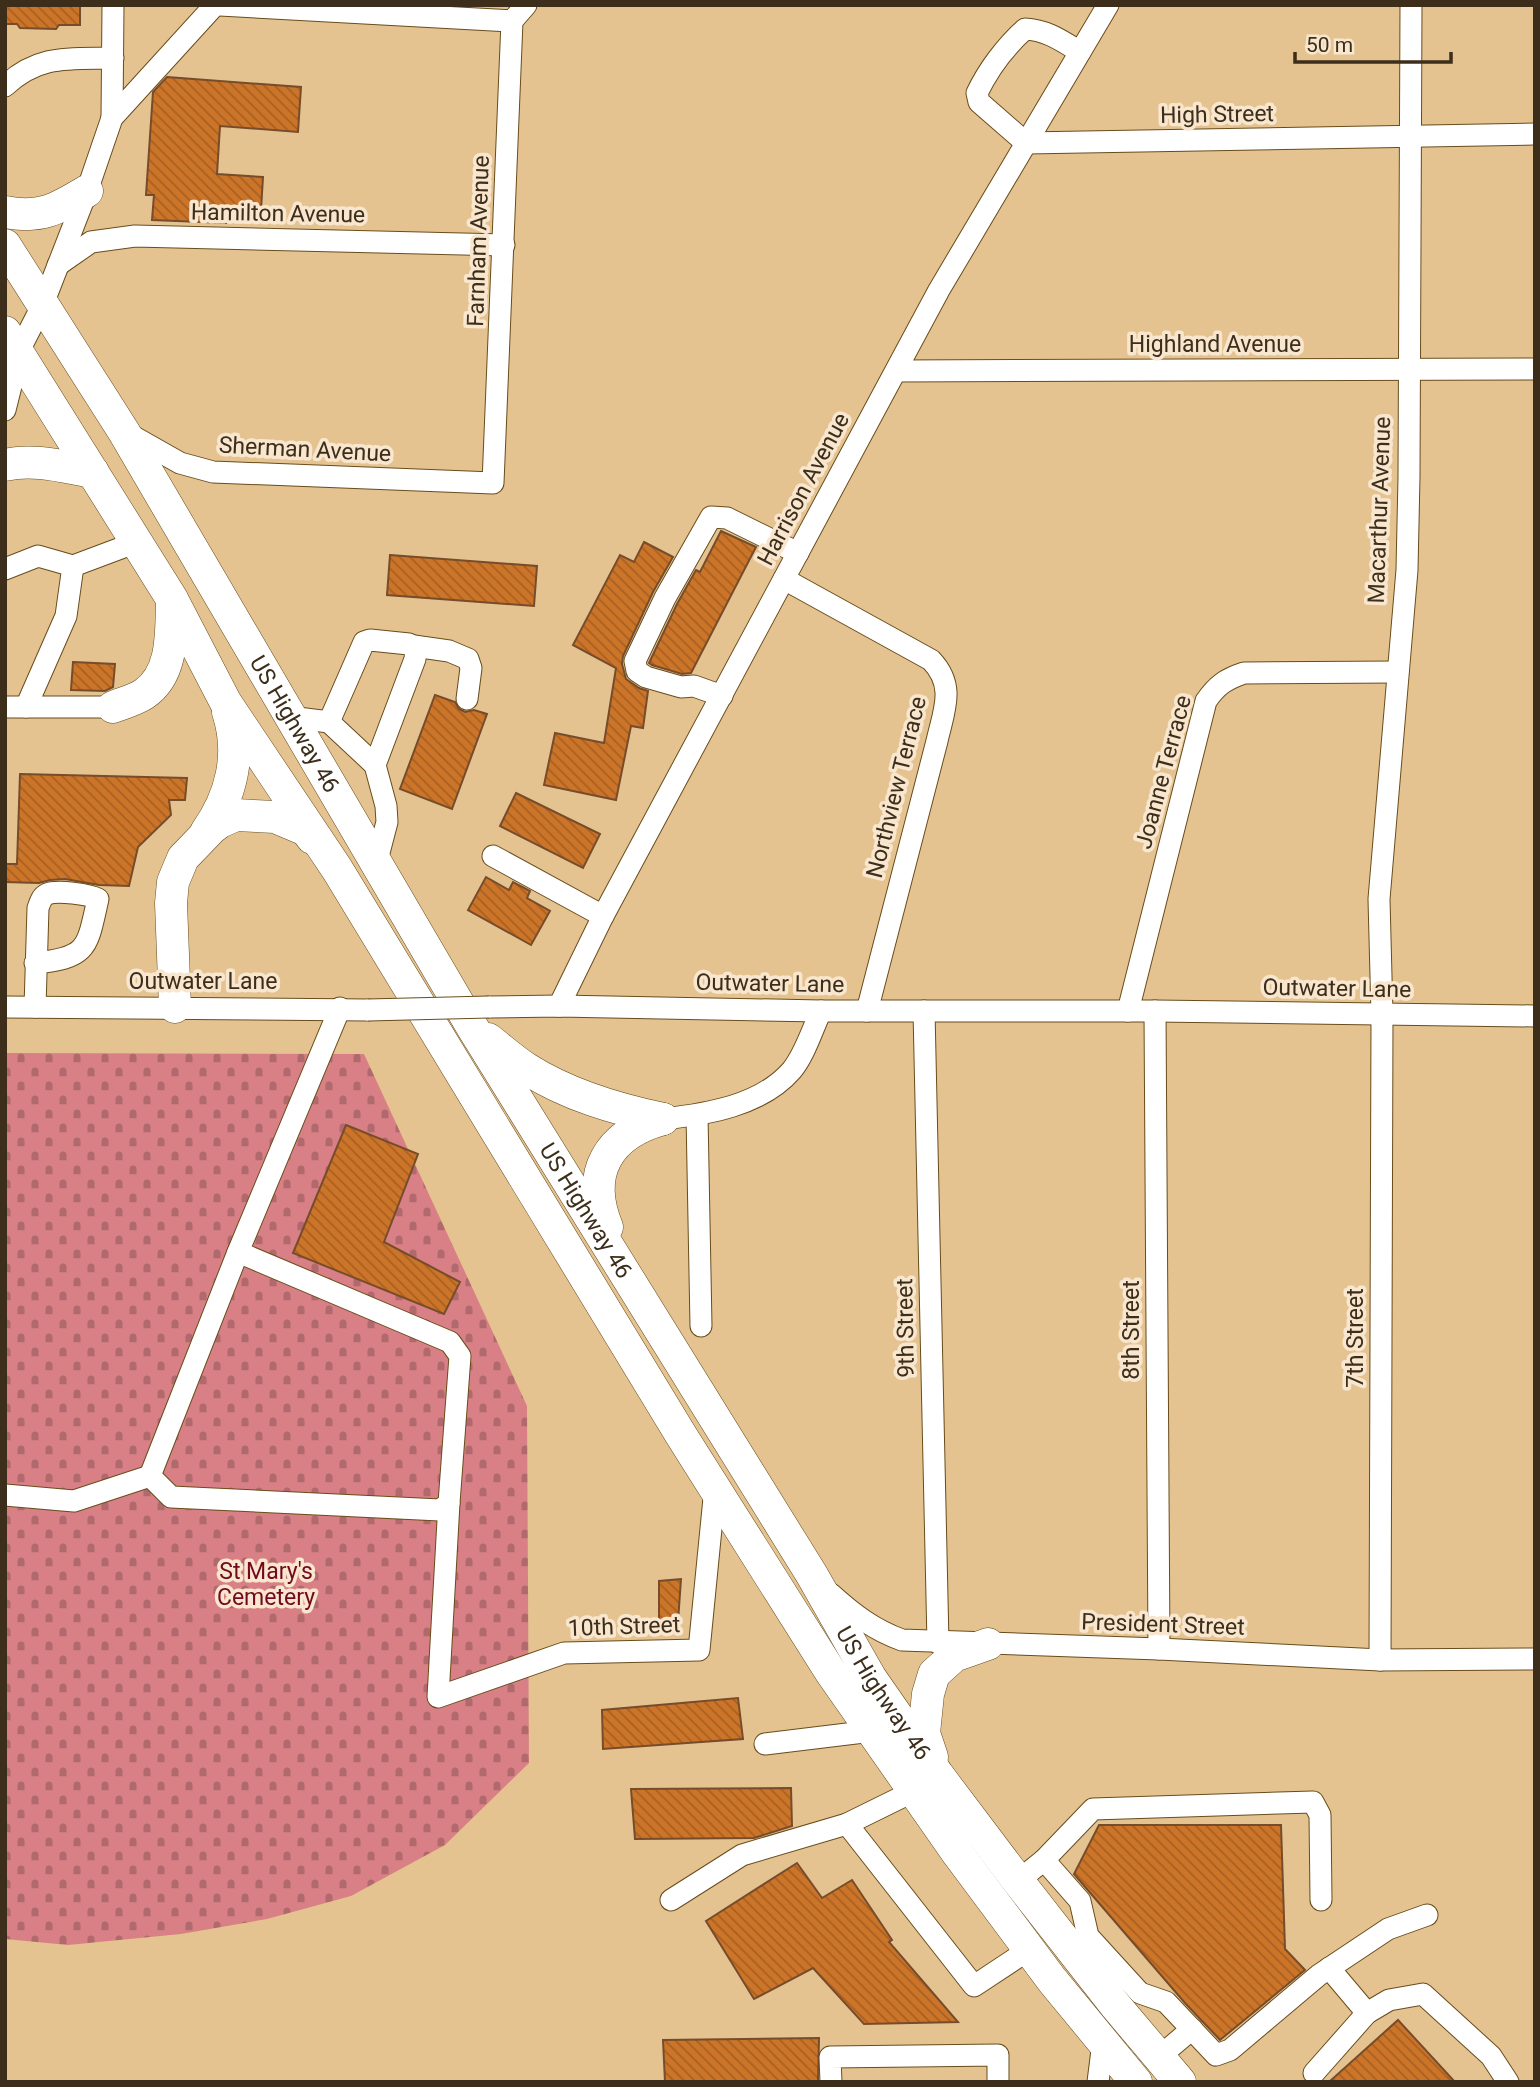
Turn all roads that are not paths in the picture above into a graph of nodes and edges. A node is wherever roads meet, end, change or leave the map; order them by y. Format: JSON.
{"nodes":[{"id":1,"x":113,"y":5,"type":"edge"},
{"id":2,"x":215,"y":5,"type":"edge"},
{"id":3,"x":220,"y":5,"type":"edge"},
{"id":4,"x":1108,"y":5,"type":"edge"},
{"id":5,"x":1411,"y":5,"type":"edge"},
{"id":6,"x":519,"y":13,"type":"edge"},
{"id":7,"x":1080,"y":52,"type":"junction"},
{"id":8,"x":113,"y":58,"type":"junction"},
{"id":9,"x":5,"y":86,"type":"edge"},
{"id":10,"x":112,"y":118,"type":"junction"},
{"id":11,"x":1535,"y":134,"type":"edge"},
{"id":12,"x":1410,"y":136,"type":"junction"},
{"id":13,"x":1026,"y":143,"type":"junction"},
{"id":14,"x":87,"y":191,"type":"junction"},
{"id":15,"x":5,"y":212,"type":"edge"},
{"id":16,"x":5,"y":245,"type":"edge"},
{"id":17,"x":504,"y":245,"type":"junction"},
{"id":18,"x":58,"y":265,"type":"junction"},
{"id":19,"x":43,"y":304,"type":"junction"},
{"id":20,"x":10,"y":354,"type":"edge"},
{"id":21,"x":1535,"y":369,"type":"edge"},
{"id":22,"x":1408,"y":370,"type":"junction"},
{"id":23,"x":896,"y":371,"type":"junction"},
{"id":24,"x":5,"y":410,"type":"edge"},
{"id":25,"x":124,"y":432,"type":"junction"},
{"id":26,"x":5,"y":465,"type":"edge"},
{"id":27,"x":93,"y":472,"type":"junction"},
{"id":28,"x":493,"y":483,"type":"joint"},
{"id":29,"x":137,"y":542,"type":"junction"},
{"id":30,"x":798,"y":553,"type":"junction"},
{"id":31,"x":73,"y":566,"type":"junction"},
{"id":32,"x":5,"y":569,"type":"edge"},
{"id":33,"x":784,"y":579,"type":"junction"},
{"id":34,"x":172,"y":599,"type":"junction"},
{"id":35,"x":414,"y":646,"type":"junction"},
{"id":36,"x":1398,"y":672,"type":"junction"},
{"id":37,"x":722,"y":696,"type":"junction"},
{"id":38,"x":467,"y":699,"type":"dead end"},
{"id":39,"x":226,"y":703,"type":"junction"},
{"id":40,"x":16,"y":707,"type":"edge"},
{"id":41,"x":113,"y":708,"type":"joint"},
{"id":42,"x":290,"y":717,"type":"junction"},
{"id":43,"x":329,"y":722,"type":"junction"},
{"id":44,"x":375,"y":765,"type":"junction"},
{"id":45,"x":201,"y":839,"type":"junction"},
{"id":46,"x":493,"y":856,"type":"dead end"},
{"id":47,"x":376,"y":864,"type":"junction"},
{"id":48,"x":337,"y":869,"type":"junction"},
{"id":49,"x":603,"y":916,"type":"junction"},
{"id":50,"x":36,"y":963,"type":"dead end"},
{"id":51,"x":559,"y":1006,"type":"junction"},
{"id":52,"x":5,"y":1007,"type":"edge"},
{"id":53,"x":35,"y":1007,"type":"junction"},
{"id":54,"x":175,"y":1007,"type":"junction"},
{"id":55,"x":340,"y":1008,"type":"junction"},
{"id":56,"x":821,"y":1011,"type":"junction"},
{"id":57,"x":867,"y":1011,"type":"junction"},
{"id":58,"x":924,"y":1011,"type":"junction"},
{"id":59,"x":1128,"y":1011,"type":"junction"},
{"id":60,"x":1155,"y":1011,"type":"junction"},
{"id":61,"x":1382,"y":1015,"type":"junction"},
{"id":62,"x":480,"y":1016,"type":"junction"},
{"id":63,"x":1535,"y":1016,"type":"edge"},
{"id":64,"x":697,"y":1115,"type":"junction"},
{"id":65,"x":663,"y":1119,"type":"junction"},
{"id":66,"x":238,"y":1252,"type":"junction"},
{"id":67,"x":624,"y":1271,"type":"junction"},
{"id":68,"x":701,"y":1326,"type":"dead end"},
{"id":69,"x":150,"y":1476,"type":"junction"},
{"id":70,"x":715,"y":1488,"type":"junction"},
{"id":71,"x":5,"y":1495,"type":"edge"},
{"id":72,"x":450,"y":1503,"type":"junction"},
{"id":73,"x":811,"y":1575,"type":"junction"},
{"id":74,"x":938,"y":1643,"type":"junction"},
{"id":75,"x":988,"y":1644,"type":"junction"},
{"id":76,"x":1159,"y":1648,"type":"junction"},
{"id":77,"x":1535,"y":1659,"type":"edge"},
{"id":78,"x":1380,"y":1660,"type":"junction"},
{"id":79,"x":872,"y":1731,"type":"junction"},
{"id":80,"x":765,"y":1744,"type":"dead end"},
{"id":81,"x":926,"y":1783,"type":"junction"},
{"id":82,"x":847,"y":1824,"type":"junction"},
{"id":83,"x":1044,"y":1860,"type":"junction"},
{"id":84,"x":1018,"y":1881,"type":"junction"},
{"id":85,"x":671,"y":1900,"type":"dead end"},
{"id":86,"x":1321,"y":1900,"type":"dead end"},
{"id":87,"x":1427,"y":1915,"type":"dead end"},
{"id":88,"x":1030,"y":1949,"type":"junction"},
{"id":89,"x":1329,"y":1968,"type":"junction"},
{"id":90,"x":1117,"y":1987,"type":"junction"},
{"id":91,"x":1367,"y":2013,"type":"junction"},
{"id":92,"x":1192,"y":2029,"type":"junction"},
{"id":93,"x":1103,"y":2042,"type":"junction"},
{"id":94,"x":1158,"y":2057,"type":"junction"},
{"id":95,"x":1314,"y":2073,"type":"dead end"},
{"id":96,"x":831,"y":2082,"type":"edge"},
{"id":97,"x":998,"y":2082,"type":"edge"},
{"id":98,"x":1098,"y":2082,"type":"edge"},
{"id":99,"x":1136,"y":2082,"type":"edge"},
{"id":100,"x":1180,"y":2082,"type":"edge"},
{"id":101,"x":1508,"y":2082,"type":"edge"}],
"edges":[{"from":1,"to":8,"type":"street"},
{"from":2,"to":10,"type":"street"},
{"from":3,"to":6,"type":"street"},
{"from":4,"to":7,"type":"street","name":"Harrison Avenue"},
{"from":5,"to":12,"type":"street","name":"Macarthur Avenue"},
{"from":6,"to":17,"type":"street","name":"Farnham Avenue"},
{"from":7,"to":13,"type":"street","name":"Harrison Avenue"},
{"from":7,"to":13,"type":"street"},
{"from":8,"to":9,"type":"street"},
{"from":8,"to":10,"type":"street"},
{"from":10,"to":14,"type":"street"},
{"from":11,"to":12,"type":"street","name":"High Street"},
{"from":12,"to":13,"type":"street","name":"High Street"},
{"from":12,"to":22,"type":"street","name":"Macarthur Avenue"},
{"from":13,"to":23,"type":"street","name":"Harrison Avenue"},
{"from":14,"to":15,"type":"highway"},
{"from":14,"to":18,"type":"street"},
{"from":16,"to":19,"type":"highway","name":"US Highway 46"},
{"from":17,"to":18,"type":"street","name":"Hamilton Avenue"},
{"from":17,"to":28,"type":"street","name":"Farnham Avenue"},
{"from":18,"to":19,"type":"street"},
{"from":19,"to":20,"type":"street"},
{"from":19,"to":25,"type":"highway","name":"US Highway 46"},
{"from":20,"to":24,"type":"street"},
{"from":20,"to":27,"type":"highway","name":"US Highway 46"},
{"from":21,"to":22,"type":"street","name":"Highland Avenue"},
{"from":22,"to":23,"type":"street","name":"Highland Avenue"},
{"from":22,"to":36,"type":"street","name":"Macarthur Avenue"},
{"from":23,"to":30,"type":"street","name":"Harrison Avenue"},
{"from":25,"to":28,"type":"street","name":"Sherman Avenue"},
{"from":25,"to":42,"type":"highway","name":"US Highway 46"},
{"from":26,"to":27,"type":"highway"},
{"from":27,"to":29,"type":"highway","name":"US Highway 46"},
{"from":29,"to":31,"type":"street"},
{"from":29,"to":34,"type":"highway","name":"US Highway 46"},
{"from":30,"to":33,"type":"street","name":"Harrison Avenue"},
{"from":30,"to":37,"type":"street"},
{"from":31,"to":32,"type":"street"},
{"from":31,"to":40,"type":"street"},
{"from":33,"to":37,"type":"street","name":"Harrison Avenue"},
{"from":33,"to":57,"type":"street","name":"Northview Terrace"},
{"from":34,"to":39,"type":"highway","name":"US Highway 46"},
{"from":34,"to":41,"type":"highway"},
{"from":35,"to":38,"type":"street"},
{"from":35,"to":43,"type":"street"},
{"from":35,"to":44,"type":"street"},
{"from":36,"to":59,"type":"street","name":"Joanne Terrace"},
{"from":36,"to":61,"type":"street","name":"Macarthur Avenue"},
{"from":37,"to":49,"type":"street","name":"Harrison Avenue"},
{"from":39,"to":45,"type":"highway"},
{"from":39,"to":48,"type":"highway","name":"US Highway 46"},
{"from":40,"to":41,"type":"street"},
{"from":42,"to":43,"type":"street"},
{"from":42,"to":47,"type":"highway","name":"US Highway 46"},
{"from":43,"to":44,"type":"street"},
{"from":44,"to":47,"type":"street"},
{"from":45,"to":48,"type":"highway"},
{"from":45,"to":54,"type":"highway"},
{"from":46,"to":49,"type":"street"},
{"from":47,"to":62,"type":"highway","name":"US Highway 46"},
{"from":48,"to":70,"type":"highway","name":"US Highway 46"},
{"from":49,"to":51,"type":"street","name":"Harrison Avenue"},
{"from":50,"to":53,"type":"street"},
{"from":51,"to":56,"type":"street","name":"Outwater Lane"},
{"from":51,"to":62,"type":"street","name":"Outwater Lane"},
{"from":52,"to":53,"type":"street","name":"Outwater Lane"},
{"from":53,"to":54,"type":"street","name":"Outwater Lane"},
{"from":54,"to":55,"type":"street","name":"Outwater Lane"},
{"from":55,"to":62,"type":"street","name":"Outwater Lane","bridge":true},
{"from":55,"to":66,"type":"street"},
{"from":56,"to":57,"type":"street","name":"Outwater Lane"},
{"from":56,"to":64,"type":"street"},
{"from":57,"to":58,"type":"street","name":"Outwater Lane"},
{"from":58,"to":59,"type":"street","name":"Outwater Lane"},
{"from":58,"to":74,"type":"street","name":"9th Street"},
{"from":59,"to":60,"type":"street","name":"Outwater Lane"},
{"from":60,"to":61,"type":"street","name":"Outwater Lane"},
{"from":60,"to":76,"type":"street","name":"8th Street"},
{"from":61,"to":63,"type":"street","name":"Outwater Lane"},
{"from":61,"to":78,"type":"street","name":"7th Street"},
{"from":62,"to":65,"type":"highway"},
{"from":62,"to":67,"type":"highway","name":"US Highway 46"},
{"from":64,"to":65,"type":"street"},
{"from":64,"to":68,"type":"street"},
{"from":65,"to":67,"type":"highway"},
{"from":66,"to":69,"type":"street"},
{"from":66,"to":72,"type":"street"},
{"from":67,"to":73,"type":"highway","name":"US Highway 46"},
{"from":69,"to":71,"type":"street"},
{"from":69,"to":72,"type":"street"},
{"from":70,"to":72,"type":"street","name":"10th Street"},
{"from":70,"to":79,"type":"highway","name":"US Highway 46"},
{"from":73,"to":74,"type":"street","name":"President Street"},
{"from":73,"to":81,"type":"highway","name":"US Highway 46"},
{"from":74,"to":75,"type":"street","name":"President Street"},
{"from":75,"to":76,"type":"street","name":"President Street"},
{"from":75,"to":81,"type":"highway"},
{"from":76,"to":78,"type":"street","name":"President Street"},
{"from":77,"to":78,"type":"street","name":"President Street"},
{"from":79,"to":80,"type":"street"},
{"from":79,"to":81,"type":"highway","name":"US Highway 46"},
{"from":81,"to":82,"type":"street"},
{"from":81,"to":84,"type":"highway","name":"US Highway 46"},
{"from":81,"to":88,"type":"highway","name":"US Highway 46"},
{"from":82,"to":85,"type":"street"},
{"from":82,"to":88,"type":"street"},
{"from":83,"to":84,"type":"street"},
{"from":83,"to":86,"type":"street"},
{"from":83,"to":90,"type":"street"},
{"from":84,"to":90,"type":"highway","name":"US Highway 46"},
{"from":87,"to":89,"type":"street"},
{"from":88,"to":93,"type":"highway","name":"US Highway 46"},
{"from":89,"to":91,"type":"street"},
{"from":89,"to":92,"type":"street"},
{"from":90,"to":92,"type":"street"},
{"from":90,"to":94,"type":"highway","name":"US Highway 46"},
{"from":91,"to":95,"type":"street"},
{"from":91,"to":101,"type":"street"},
{"from":92,"to":94,"type":"street"},
{"from":93,"to":98,"type":"street"},
{"from":93,"to":99,"type":"highway","name":"US Highway 46"},
{"from":94,"to":100,"type":"highway","name":"US Highway 46"},
{"from":96,"to":97,"type":"street"}]}
